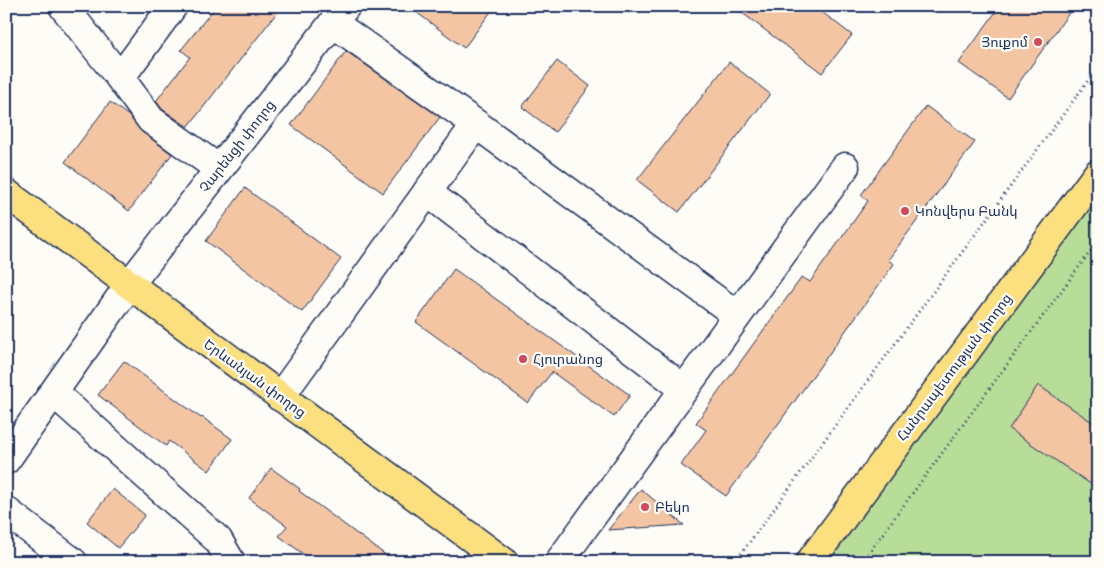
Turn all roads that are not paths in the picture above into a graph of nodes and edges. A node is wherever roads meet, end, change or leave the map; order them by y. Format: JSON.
{"nodes":[{"id":1,"x":63,"y":6,"type":"edge"},
{"id":2,"x":173,"y":6,"type":"edge"},
{"id":3,"x":339,"y":15,"type":"edge"},
{"id":4,"x":120,"y":78,"type":"junction"},
{"id":5,"x":476,"y":124,"type":"junction"},
{"id":6,"x":845,"y":167,"type":"dead end"},
{"id":7,"x":219,"y":169,"type":"junction"},
{"id":8,"x":1098,"y":172,"type":"edge"},
{"id":9,"x":427,"y":192,"type":"junction"},
{"id":10,"x":6,"y":193,"type":"edge"},
{"id":11,"x":129,"y":285,"type":"junction"},
{"id":12,"x":738,"y":315,"type":"junction"},
{"id":13,"x":684,"y":389,"type":"junction"},
{"id":14,"x":54,"y":392,"type":"junction"},
{"id":15,"x":280,"y":396,"type":"junction"},
{"id":16,"x":6,"y":460,"type":"edge"},
{"id":17,"x":6,"y":511,"type":"edge"},
{"id":18,"x":74,"y":562,"type":"edge"},
{"id":19,"x":231,"y":562,"type":"edge"},
{"id":20,"x":504,"y":562,"type":"edge"},
{"id":21,"x":559,"y":562,"type":"edge"},
{"id":22,"x":810,"y":562,"type":"edge"}],
"edges":[{"from":1,"to":4,"type":"street"},
{"from":2,"to":4,"type":"street"},
{"from":3,"to":5,"type":"street"},
{"from":3,"to":7,"type":"street","name":"Չարենցի փողոց"},
{"from":4,"to":7,"type":"street"},
{"from":5,"to":9,"type":"street"},
{"from":5,"to":12,"type":"street"},
{"from":6,"to":12,"type":"street"},
{"from":7,"to":11,"type":"street","name":"Չարենցի փողոց"},
{"from":8,"to":22,"type":"main road","name":"Հանրապետության փողոց"},
{"from":9,"to":13,"type":"street"},
{"from":9,"to":15,"type":"street"},
{"from":10,"to":11,"type":"main road","name":"Երևանյան փողոց"},
{"from":11,"to":14,"type":"street","name":"Չարենցի փողոց"},
{"from":11,"to":15,"type":"main road","name":"Երևանյան փողոց"},
{"from":12,"to":13,"type":"street"},
{"from":13,"to":21,"type":"street"},
{"from":14,"to":16,"type":"street","name":"Չարենցի փողոց"},
{"from":14,"to":19,"type":"street"},
{"from":15,"to":20,"type":"main road","name":"Երևանյան փողոց"},
{"from":17,"to":18,"type":"street"}]}
